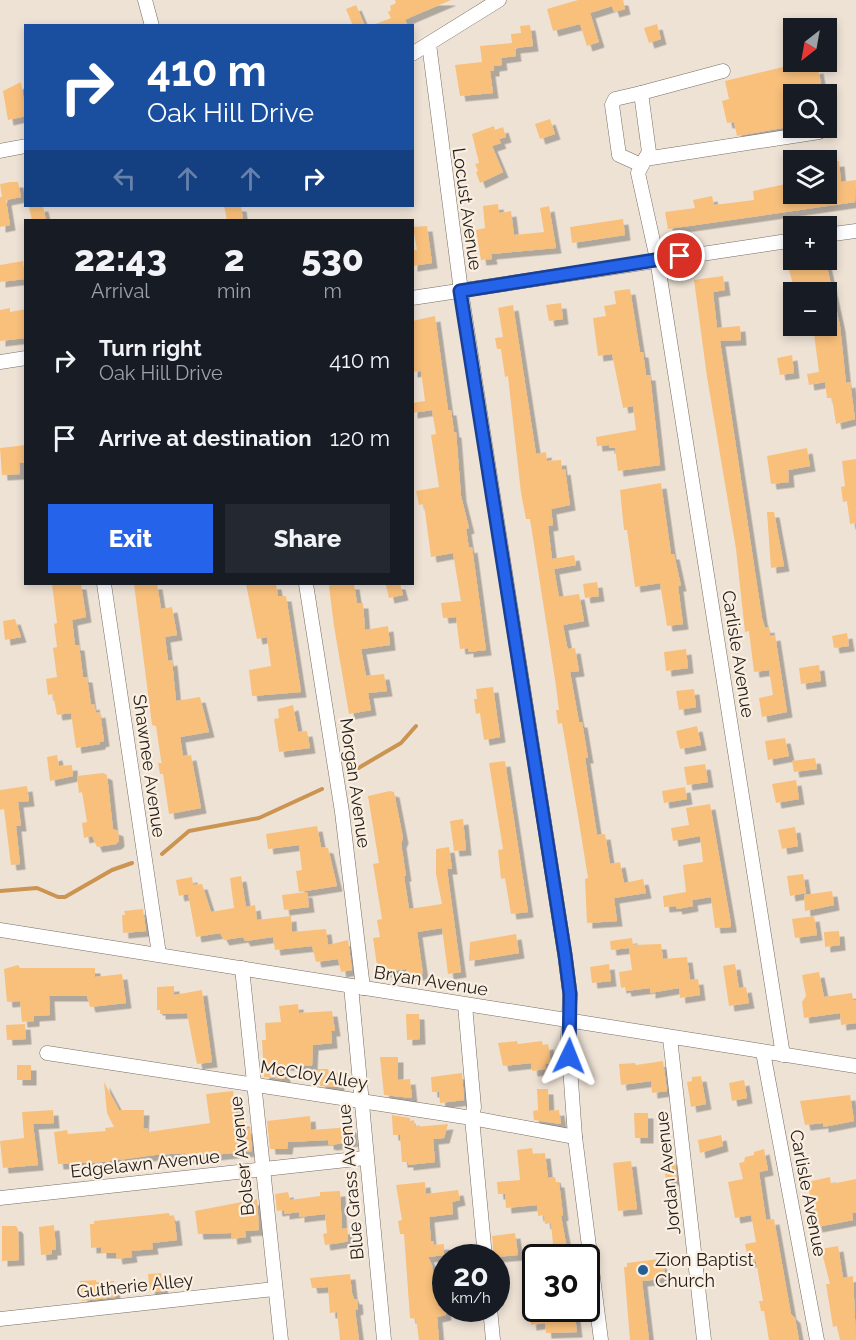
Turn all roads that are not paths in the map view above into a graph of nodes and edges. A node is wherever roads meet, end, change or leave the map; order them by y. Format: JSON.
{"nodes":[{"id":1,"x":145,"y":0,"type":"edge"},
{"id":2,"x":500,"y":0,"type":"edge"},
{"id":3,"x":151,"y":24,"type":"edge"},
{"id":4,"x":429,"y":44,"type":"junction"},
{"id":5,"x":414,"y":53,"type":"edge"},
{"id":6,"x":723,"y":71,"type":"dead end"},
{"id":7,"x":641,"y":93,"type":"junction"},
{"id":8,"x":784,"y":138,"type":"edge"},
{"id":9,"x":24,"y":147,"type":"edge"},
{"id":10,"x":0,"y":152,"type":"edge"},
{"id":11,"x":643,"y":162,"type":"junction"},
{"id":12,"x":856,"y":232,"type":"edge"},
{"id":13,"x":837,"y":235,"type":"edge"},
{"id":14,"x":783,"y":242,"type":"edge"},
{"id":15,"x":657,"y":259,"type":"junction"},
{"id":16,"x":460,"y":291,"type":"junction"},
{"id":17,"x":414,"y":298,"type":"edge"},
{"id":18,"x":24,"y":358,"type":"edge"},
{"id":19,"x":0,"y":362,"type":"edge"},
{"id":20,"x":104,"y":585,"type":"edge"},
{"id":21,"x":306,"y":585,"type":"edge"},
{"id":22,"x":0,"y":930,"type":"edge"},
{"id":23,"x":159,"y":954,"type":"junction"},
{"id":24,"x":242,"y":968,"type":"junction"},
{"id":25,"x":357,"y":987,"type":"junction"},
{"id":26,"x":465,"y":1005,"type":"junction"},
{"id":27,"x":570,"y":1022,"type":"junction"},
{"id":28,"x":670,"y":1038,"type":"junction"},
{"id":29,"x":763,"y":1052,"type":"junction"},
{"id":30,"x":47,"y":1053,"type":"dead end"},
{"id":31,"x":783,"y":1055,"type":"junction"},
{"id":32,"x":856,"y":1066,"type":"edge"},
{"id":33,"x":252,"y":1084,"type":"junction"},
{"id":34,"x":362,"y":1101,"type":"junction"},
{"id":35,"x":472,"y":1118,"type":"junction"},
{"id":36,"x":575,"y":1137,"type":"junction"},
{"id":37,"x":366,"y":1158,"type":"junction"},
{"id":38,"x":262,"y":1169,"type":"junction"},
{"id":39,"x":0,"y":1198,"type":"edge"},
{"id":40,"x":484,"y":1244,"type":"edge"},
{"id":41,"x":274,"y":1289,"type":"junction"},
{"id":42,"x":0,"y":1319,"type":"edge"},
{"id":43,"x":491,"y":1322,"type":"edge"},
{"id":44,"x":281,"y":1340,"type":"edge"},
{"id":45,"x":384,"y":1340,"type":"edge"},
{"id":46,"x":493,"y":1340,"type":"edge"},
{"id":47,"x":601,"y":1340,"type":"edge"},
{"id":48,"x":704,"y":1340,"type":"edge"},
{"id":49,"x":818,"y":1340,"type":"edge"}],
"edges":[{"from":1,"to":3,"type":"street"},
{"from":2,"to":4,"type":"street"},
{"from":4,"to":5,"type":"street"},
{"from":4,"to":16,"type":"street","name":"Locust Avenue"},
{"from":6,"to":7,"type":"street"},
{"from":7,"to":11,"type":"street","name":"Carlisle Avenue"},
{"from":7,"to":11,"type":"street"},
{"from":8,"to":11,"type":"street"},
{"from":9,"to":10,"type":"street"},
{"from":11,"to":15,"type":"street","name":"Carlisle Avenue"},
{"from":12,"to":13,"type":"street"},
{"from":14,"to":15,"type":"street"},
{"from":15,"to":16,"type":"street"},
{"from":15,"to":31,"type":"street","name":"Carlisle Avenue"},
{"from":16,"to":17,"type":"street"},
{"from":16,"to":27,"type":"street","name":"Locust Avenue"},
{"from":18,"to":19,"type":"street"},
{"from":20,"to":23,"type":"street","name":"Shawnee Avenue"},
{"from":21,"to":25,"type":"street","name":"Morgan Avenue"},
{"from":22,"to":23,"type":"street","name":"Bryan Avenue"},
{"from":23,"to":24,"type":"street","name":"Bryan Avenue"},
{"from":24,"to":25,"type":"street","name":"Bryan Avenue"},
{"from":24,"to":33,"type":"street","name":"Bolser Avenue"},
{"from":25,"to":26,"type":"street","name":"Bryan Avenue"},
{"from":25,"to":34,"type":"street","name":"Blue Grass Avenue"},
{"from":26,"to":27,"type":"street","name":"Bryan Avenue"},
{"from":26,"to":35,"type":"street"},
{"from":27,"to":28,"type":"street","name":"Bryan Avenue"},
{"from":27,"to":36,"type":"street","name":"Locust Avenue"},
{"from":28,"to":29,"type":"street","name":"Bryan Avenue"},
{"from":28,"to":48,"type":"street","name":"Jordan Avenue"},
{"from":29,"to":31,"type":"street","name":"Bryan Avenue"},
{"from":29,"to":49,"type":"street","name":"Carlisle Avenue"},
{"from":30,"to":33,"type":"street","name":"McCloy Alley"},
{"from":31,"to":32,"type":"street","name":"Bryan Avenue"},
{"from":33,"to":34,"type":"street","name":"McCloy Alley"},
{"from":33,"to":38,"type":"street","name":"Bolser Avenue"},
{"from":34,"to":35,"type":"street","name":"McCloy Alley"},
{"from":34,"to":37,"type":"street","name":"Blue Grass Avenue"},
{"from":35,"to":36,"type":"street","name":"McCloy Alley"},
{"from":35,"to":40,"type":"street"},
{"from":36,"to":47,"type":"street","name":"Locust Avenue"},
{"from":37,"to":38,"type":"street","name":"Edgelawn Avenue"},
{"from":37,"to":45,"type":"street","name":"Blue Grass Avenue"},
{"from":38,"to":39,"type":"street","name":"Edgelawn Avenue"},
{"from":38,"to":41,"type":"street","name":"Bolser Avenue"},
{"from":41,"to":42,"type":"street","name":"Gutherie Alley"},
{"from":41,"to":44,"type":"street","name":"Bolser Avenue"},
{"from":43,"to":46,"type":"street"}]}
